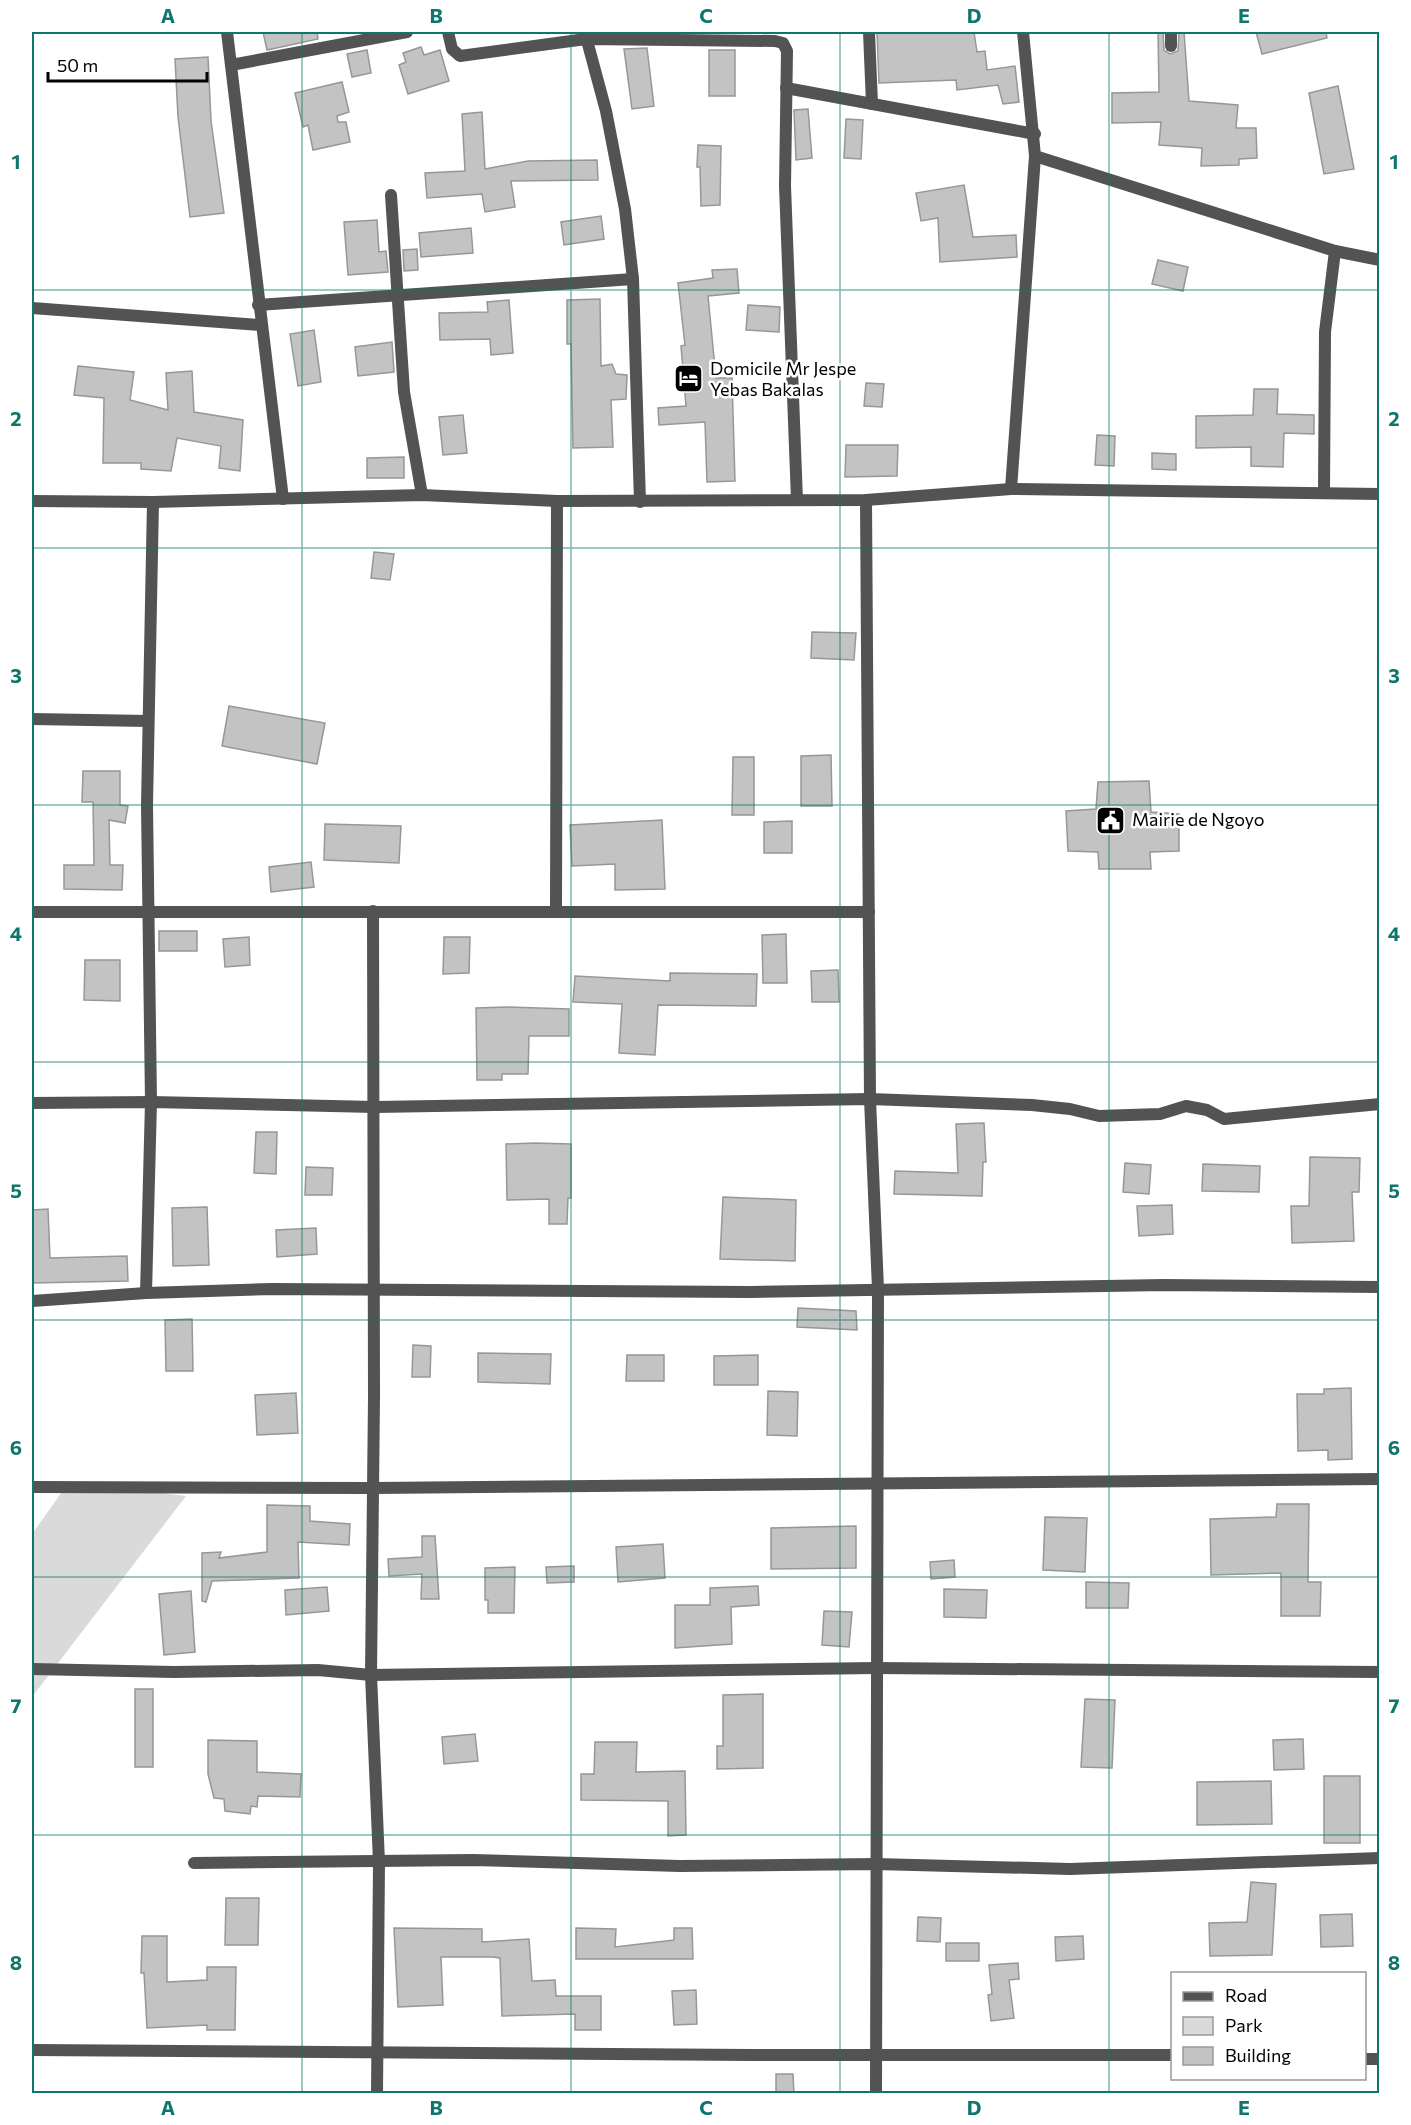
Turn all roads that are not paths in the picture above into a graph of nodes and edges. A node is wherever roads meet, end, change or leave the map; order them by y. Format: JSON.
{"nodes":[{"id":1,"x":227,"y":32,"type":"edge"},
{"id":2,"x":406,"y":32,"type":"edge"},
{"id":3,"x":448,"y":32,"type":"edge"},
{"id":4,"x":869,"y":32,"type":"edge"},
{"id":5,"x":1023,"y":32,"type":"edge"},
{"id":6,"x":1171,"y":32,"type":"edge"},
{"id":7,"x":585,"y":35,"type":"edge"},
{"id":8,"x":1171,"y":46,"type":"dead end"},
{"id":9,"x":231,"y":65,"type":"junction"},
{"id":10,"x":786,"y":88,"type":"junction"},
{"id":11,"x":872,"y":104,"type":"junction"},
{"id":12,"x":1035,"y":134,"type":"junction"},
{"id":13,"x":1035,"y":156,"type":"junction"},
{"id":14,"x":391,"y":195,"type":"dead end"},
{"id":15,"x":1335,"y":251,"type":"junction"},
{"id":16,"x":1380,"y":260,"type":"edge"},
{"id":17,"x":633,"y":279,"type":"junction"},
{"id":18,"x":397,"y":294,"type":"junction"},
{"id":19,"x":258,"y":305,"type":"junction"},
{"id":20,"x":32,"y":308,"type":"edge"},
{"id":21,"x":260,"y":325,"type":"junction"},
{"id":22,"x":1011,"y":489,"type":"junction"},
{"id":23,"x":1324,"y":492,"type":"junction"},
{"id":24,"x":1380,"y":494,"type":"edge"},
{"id":25,"x":422,"y":495,"type":"junction"},
{"id":26,"x":282,"y":499,"type":"junction"},
{"id":27,"x":866,"y":500,"type":"junction"},
{"id":28,"x":32,"y":501,"type":"edge"},
{"id":29,"x":557,"y":501,"type":"junction"},
{"id":30,"x":797,"y":501,"type":"junction"},
{"id":31,"x":153,"y":502,"type":"junction"},
{"id":32,"x":640,"y":502,"type":"junction"},
{"id":33,"x":32,"y":719,"type":"edge"},
{"id":34,"x":148,"y":721,"type":"junction"},
{"id":35,"x":148,"y":911,"type":"junction"},
{"id":36,"x":373,"y":911,"type":"junction"},
{"id":37,"x":32,"y":912,"type":"edge"},
{"id":38,"x":556,"y":912,"type":"junction"},
{"id":39,"x":869,"y":912,"type":"junction"},
{"id":40,"x":870,"y":1099,"type":"junction"},
{"id":41,"x":151,"y":1102,"type":"junction"},
{"id":42,"x":32,"y":1103,"type":"edge"},
{"id":43,"x":1380,"y":1104,"type":"edge"},
{"id":44,"x":375,"y":1107,"type":"junction"},
{"id":45,"x":1380,"y":1287,"type":"edge"},
{"id":46,"x":878,"y":1289,"type":"junction"},
{"id":47,"x":373,"y":1290,"type":"junction"},
{"id":48,"x":146,"y":1293,"type":"junction"},
{"id":49,"x":32,"y":1300,"type":"edge"},
{"id":50,"x":1380,"y":1479,"type":"edge"},
{"id":51,"x":877,"y":1485,"type":"junction"},
{"id":52,"x":32,"y":1487,"type":"edge"},
{"id":53,"x":373,"y":1488,"type":"junction"},
{"id":54,"x":876,"y":1668,"type":"junction"},
{"id":55,"x":32,"y":1669,"type":"edge"},
{"id":56,"x":1380,"y":1672,"type":"edge"},
{"id":57,"x":371,"y":1675,"type":"junction"},
{"id":58,"x":1380,"y":1858,"type":"edge"},
{"id":59,"x":379,"y":1862,"type":"junction"},
{"id":60,"x":194,"y":1863,"type":"dead end"},
{"id":61,"x":876,"y":1864,"type":"junction"},
{"id":62,"x":32,"y":2050,"type":"edge"},
{"id":63,"x":378,"y":2052,"type":"junction"},
{"id":64,"x":876,"y":2054,"type":"junction"},
{"id":65,"x":1171,"y":2055,"type":"edge"},
{"id":66,"x":377,"y":2094,"type":"edge"},
{"id":67,"x":876,"y":2094,"type":"edge"}],
"edges":[{"from":1,"to":9,"type":"street"},
{"from":2,"to":9,"type":"street"},
{"from":3,"to":7,"type":"street"},
{"from":4,"to":11,"type":"street"},
{"from":5,"to":12,"type":"street"},
{"from":6,"to":8,"type":"street"},
{"from":7,"to":10,"type":"street"},
{"from":7,"to":17,"type":"street"},
{"from":9,"to":19,"type":"street"},
{"from":10,"to":11,"type":"street"},
{"from":10,"to":30,"type":"street"},
{"from":11,"to":12,"type":"street"},
{"from":12,"to":13,"type":"street"},
{"from":13,"to":15,"type":"street"},
{"from":13,"to":22,"type":"street"},
{"from":14,"to":18,"type":"street"},
{"from":15,"to":16,"type":"street"},
{"from":15,"to":23,"type":"street"},
{"from":17,"to":18,"type":"street"},
{"from":17,"to":32,"type":"street"},
{"from":18,"to":19,"type":"street"},
{"from":18,"to":25,"type":"street"},
{"from":19,"to":21,"type":"street"},
{"from":20,"to":21,"type":"street"},
{"from":21,"to":26,"type":"street"},
{"from":22,"to":23,"type":"street"},
{"from":22,"to":27,"type":"street"},
{"from":23,"to":24,"type":"street"},
{"from":25,"to":26,"type":"street"},
{"from":25,"to":29,"type":"street"},
{"from":26,"to":31,"type":"street"},
{"from":27,"to":30,"type":"street"},
{"from":27,"to":39,"type":"street"},
{"from":28,"to":31,"type":"street"},
{"from":29,"to":32,"type":"street"},
{"from":29,"to":38,"type":"street"},
{"from":30,"to":32,"type":"street"},
{"from":31,"to":34,"type":"street"},
{"from":33,"to":34,"type":"street"},
{"from":34,"to":35,"type":"street"},
{"from":35,"to":36,"type":"street"},
{"from":35,"to":37,"type":"street"},
{"from":35,"to":41,"type":"street"},
{"from":36,"to":38,"type":"street"},
{"from":36,"to":44,"type":"street"},
{"from":38,"to":39,"type":"street"},
{"from":39,"to":40,"type":"street"},
{"from":40,"to":43,"type":"street"},
{"from":40,"to":44,"type":"street"},
{"from":40,"to":46,"type":"street"},
{"from":41,"to":42,"type":"street"},
{"from":41,"to":44,"type":"street"},
{"from":41,"to":48,"type":"street"},
{"from":44,"to":47,"type":"street"},
{"from":45,"to":46,"type":"street"},
{"from":46,"to":47,"type":"street"},
{"from":46,"to":51,"type":"street"},
{"from":47,"to":48,"type":"street"},
{"from":47,"to":53,"type":"street"},
{"from":48,"to":49,"type":"street"},
{"from":50,"to":51,"type":"street"},
{"from":51,"to":53,"type":"street"},
{"from":51,"to":54,"type":"street"},
{"from":52,"to":53,"type":"street"},
{"from":53,"to":57,"type":"street"},
{"from":54,"to":56,"type":"street"},
{"from":54,"to":57,"type":"street"},
{"from":54,"to":61,"type":"street"},
{"from":55,"to":57,"type":"street"},
{"from":57,"to":59,"type":"street"},
{"from":58,"to":61,"type":"street"},
{"from":59,"to":60,"type":"street"},
{"from":59,"to":61,"type":"street"},
{"from":59,"to":63,"type":"street"},
{"from":61,"to":64,"type":"street"},
{"from":62,"to":63,"type":"street"},
{"from":63,"to":64,"type":"street"},
{"from":63,"to":66,"type":"street"},
{"from":64,"to":65,"type":"street"},
{"from":64,"to":67,"type":"street"}]}
